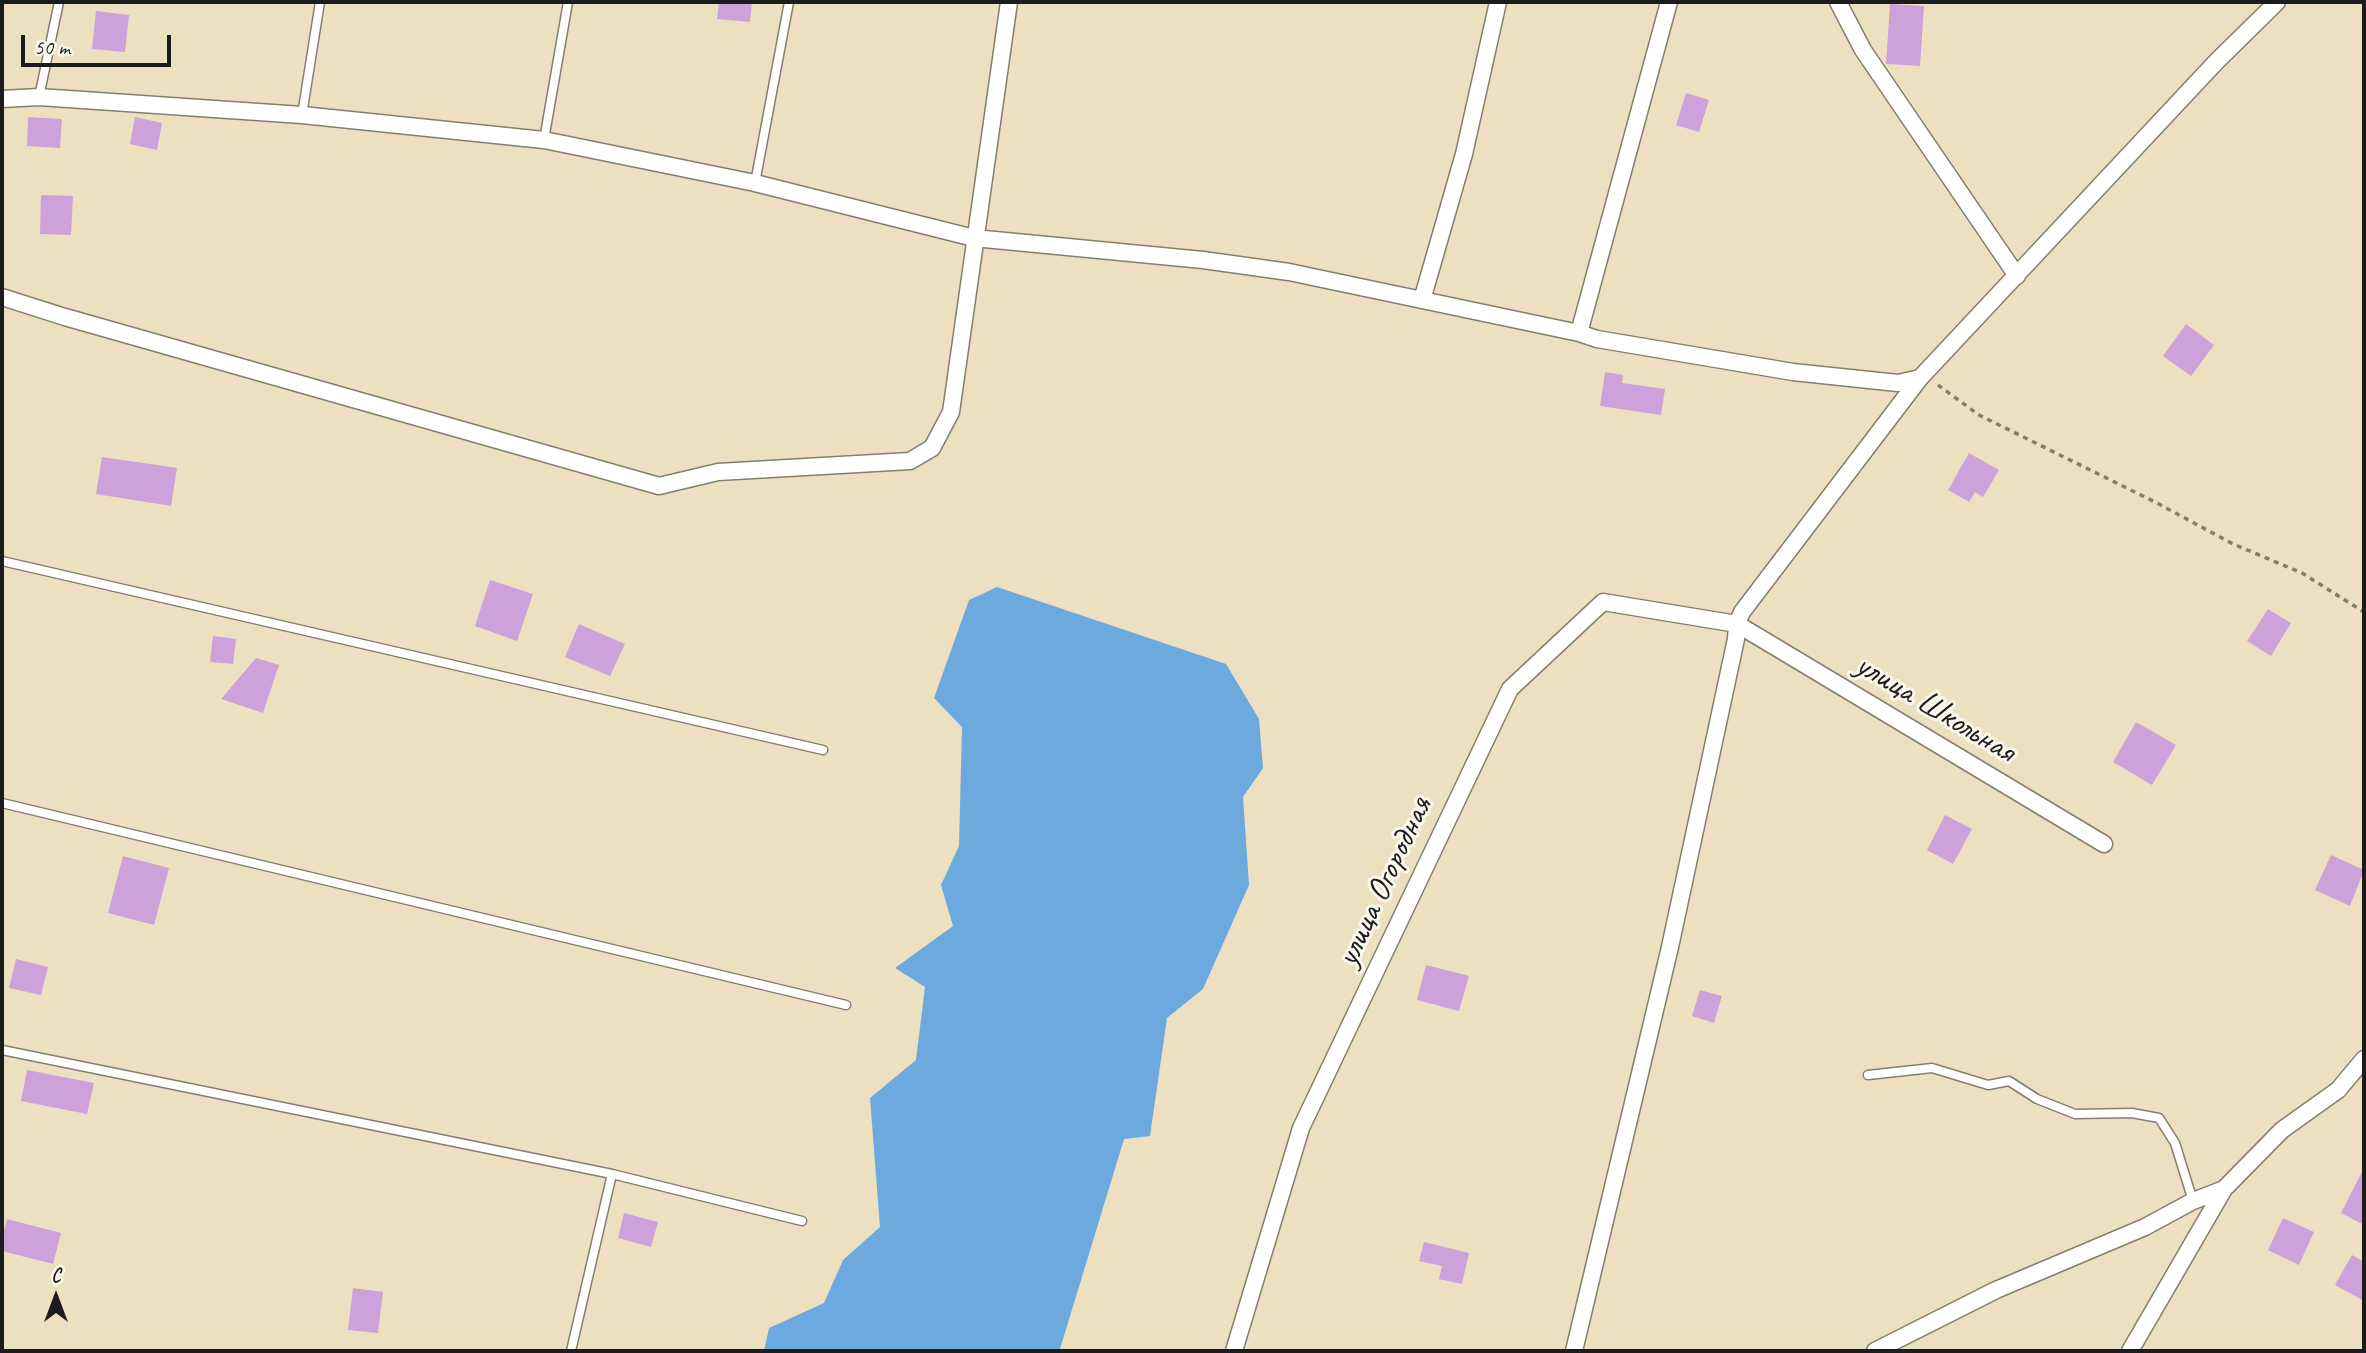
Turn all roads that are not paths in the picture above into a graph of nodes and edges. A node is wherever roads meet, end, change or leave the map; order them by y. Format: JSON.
{"nodes":[{"id":1,"x":59,"y":2,"type":"edge"},
{"id":2,"x":320,"y":2,"type":"edge"},
{"id":3,"x":568,"y":2,"type":"edge"},
{"id":4,"x":789,"y":2,"type":"edge"},
{"id":5,"x":1009,"y":2,"type":"edge"},
{"id":6,"x":1498,"y":2,"type":"edge"},
{"id":7,"x":1669,"y":2,"type":"edge"},
{"id":8,"x":2277,"y":2,"type":"edge"},
{"id":9,"x":1841,"y":3,"type":"edge"},
{"id":10,"x":38,"y":97,"type":"junction"},
{"id":11,"x":2,"y":99,"type":"edge"},
{"id":12,"x":302,"y":115,"type":"junction"},
{"id":13,"x":544,"y":140,"type":"junction"},
{"id":14,"x":755,"y":183,"type":"junction"},
{"id":15,"x":974,"y":238,"type":"junction"},
{"id":16,"x":2017,"y":275,"type":"junction"},
{"id":17,"x":2,"y":297,"type":"edge"},
{"id":18,"x":1422,"y":300,"type":"junction"},
{"id":19,"x":1578,"y":332,"type":"junction"},
{"id":20,"x":1920,"y":378,"type":"junction"},
{"id":21,"x":2,"y":561,"type":"edge"},
{"id":22,"x":1737,"y":624,"type":"junction"},
{"id":23,"x":823,"y":750,"type":"dead end"},
{"id":24,"x":2,"y":803,"type":"edge"},
{"id":25,"x":2104,"y":844,"type":"dead end"},
{"id":26,"x":846,"y":1005,"type":"dead end"},
{"id":27,"x":2,"y":1050,"type":"edge"},
{"id":28,"x":2364,"y":1059,"type":"edge"},
{"id":29,"x":1868,"y":1075,"type":"dead end"},
{"id":30,"x":612,"y":1174,"type":"junction"},
{"id":31,"x":2224,"y":1189,"type":"junction"},
{"id":32,"x":2193,"y":1201,"type":"junction"},
{"id":33,"x":802,"y":1220,"type":"dead end"},
{"id":34,"x":571,"y":1351,"type":"edge"},
{"id":35,"x":1234,"y":1351,"type":"edge"},
{"id":36,"x":1574,"y":1351,"type":"edge"},
{"id":37,"x":1875,"y":1351,"type":"edge"},
{"id":38,"x":2130,"y":1351,"type":"edge"}],
"edges":[{"from":1,"to":10,"type":"lane"},
{"from":2,"to":12,"type":"lane"},
{"from":3,"to":13,"type":"lane"},
{"from":4,"to":14,"type":"lane"},
{"from":5,"to":15,"type":"street"},
{"from":6,"to":18,"type":"street"},
{"from":7,"to":19,"type":"street"},
{"from":8,"to":16,"type":"street"},
{"from":9,"to":16,"type":"street"},
{"from":10,"to":11,"type":"street"},
{"from":10,"to":12,"type":"street"},
{"from":12,"to":13,"type":"street"},
{"from":13,"to":14,"type":"street"},
{"from":14,"to":15,"type":"street"},
{"from":15,"to":17,"type":"street"},
{"from":15,"to":18,"type":"street"},
{"from":16,"to":20,"type":"street"},
{"from":18,"to":19,"type":"street"},
{"from":19,"to":20,"type":"street"},
{"from":20,"to":22,"type":"street"},
{"from":21,"to":23,"type":"lane"},
{"from":22,"to":25,"type":"street","name":"улица Школьная"},
{"from":22,"to":35,"type":"street","name":"улица Огородная"},
{"from":22,"to":36,"type":"street"},
{"from":24,"to":26,"type":"lane"},
{"from":27,"to":30,"type":"lane"},
{"from":28,"to":31,"type":"street"},
{"from":29,"to":32,"type":"lane"},
{"from":30,"to":33,"type":"lane"},
{"from":30,"to":34,"type":"lane"},
{"from":31,"to":32,"type":"street"},
{"from":31,"to":38,"type":"street"},
{"from":32,"to":37,"type":"street"}]}
